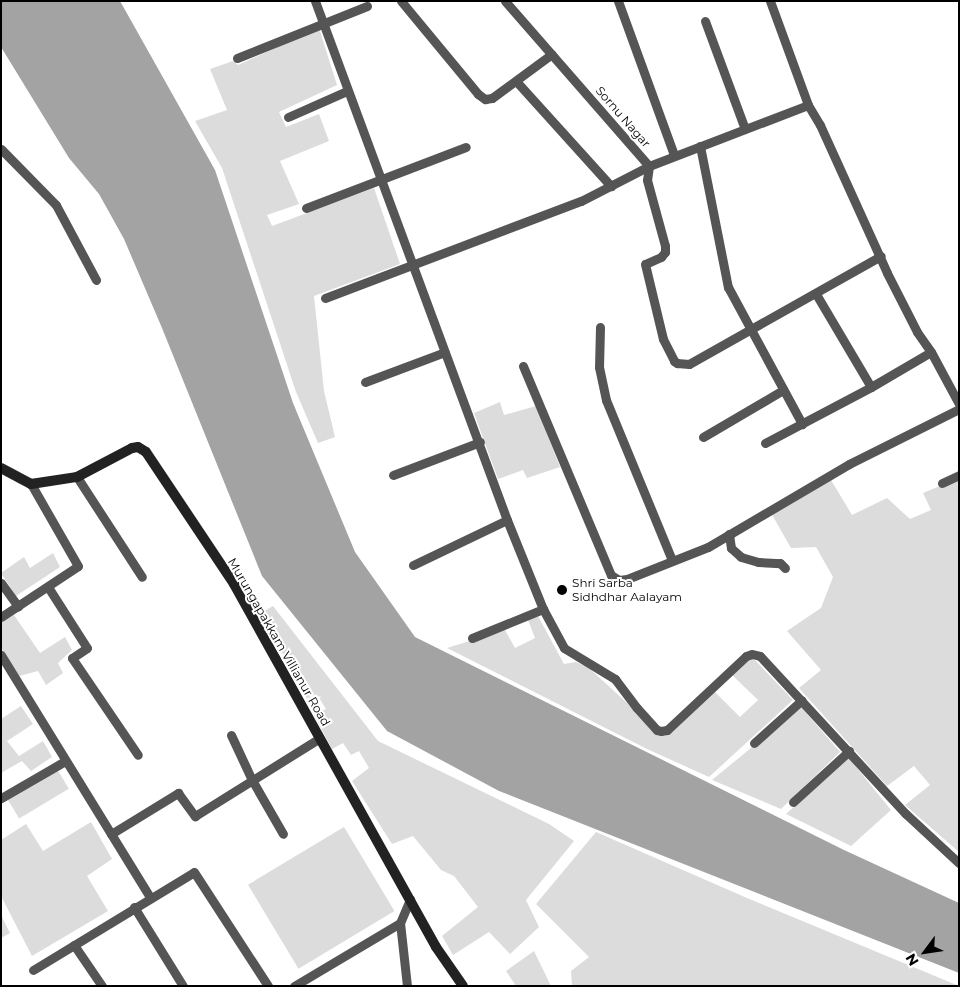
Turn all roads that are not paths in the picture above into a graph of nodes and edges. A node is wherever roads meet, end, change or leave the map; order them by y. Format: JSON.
{"nodes":[{"id":1,"x":315,"y":1,"type":"edge"},
{"id":2,"x":400,"y":1,"type":"edge"},
{"id":3,"x":505,"y":1,"type":"edge"},
{"id":4,"x":618,"y":1,"type":"edge"},
{"id":5,"x":770,"y":1,"type":"edge"},
{"id":6,"x":367,"y":6,"type":"dead end"},
{"id":7,"x":705,"y":21,"type":"dead end"},
{"id":8,"x":323,"y":23,"type":"junction"},
{"id":9,"x":552,"y":54,"type":"junction"},
{"id":10,"x":237,"y":58,"type":"dead end"},
{"id":11,"x":516,"y":81,"type":"junction"},
{"id":12,"x":347,"y":91,"type":"junction"},
{"id":13,"x":808,"y":105,"type":"junction"},
{"id":14,"x":288,"y":117,"type":"dead end"},
{"id":15,"x":745,"y":129,"type":"junction"},
{"id":16,"x":700,"y":146,"type":"junction"},
{"id":17,"x":466,"y":147,"type":"dead end"},
{"id":18,"x":1,"y":148,"type":"edge"},
{"id":19,"x":674,"y":156,"type":"junction"},
{"id":20,"x":649,"y":166,"type":"junction"},
{"id":21,"x":382,"y":179,"type":"junction"},
{"id":22,"x":610,"y":186,"type":"junction"},
{"id":23,"x":306,"y":208,"type":"dead end"},
{"id":24,"x":881,"y":256,"type":"junction"},
{"id":25,"x":412,"y":266,"type":"junction"},
{"id":26,"x":96,"y":280,"type":"dead end"},
{"id":27,"x":816,"y":294,"type":"junction"},
{"id":28,"x":325,"y":298,"type":"dead end"},
{"id":29,"x":600,"y":327,"type":"dead end"},
{"id":30,"x":750,"y":329,"type":"junction"},
{"id":31,"x":445,"y":352,"type":"junction"},
{"id":32,"x":931,"y":352,"type":"junction"},
{"id":33,"x":523,"y":366,"type":"dead end"},
{"id":34,"x":365,"y":382,"type":"dead end"},
{"id":35,"x":871,"y":387,"type":"junction"},
{"id":36,"x":783,"y":390,"type":"junction"},
{"id":37,"x":959,"y":404,"type":"edge"},
{"id":38,"x":959,"y":409,"type":"edge"},
{"id":39,"x":802,"y":424,"type":"junction"},
{"id":40,"x":703,"y":437,"type":"dead end"},
{"id":41,"x":480,"y":442,"type":"junction"},
{"id":42,"x":765,"y":444,"type":"dead end"},
{"id":43,"x":1,"y":468,"type":"edge"},
{"id":44,"x":393,"y":475,"type":"dead end"},
{"id":45,"x":959,"y":475,"type":"edge"},
{"id":46,"x":77,"y":477,"type":"junction"},
{"id":47,"x":942,"y":483,"type":"dead end"},
{"id":48,"x":31,"y":484,"type":"junction"},
{"id":49,"x":507,"y":520,"type":"junction"},
{"id":50,"x":729,"y":534,"type":"junction"},
{"id":51,"x":672,"y":560,"type":"junction"},
{"id":52,"x":412,"y":565,"type":"dead end"},
{"id":53,"x":785,"y":568,"type":"dead end"},
{"id":54,"x":142,"y":577,"type":"dead end"},
{"id":55,"x":1,"y":583,"type":"edge"},
{"id":56,"x":48,"y":586,"type":"junction"},
{"id":57,"x":18,"y":606,"type":"junction"},
{"id":58,"x":543,"y":608,"type":"junction"},
{"id":59,"x":1,"y":617,"type":"edge"},
{"id":60,"x":472,"y":638,"type":"dead end"},
{"id":61,"x":1,"y":655,"type":"edge"},
{"id":62,"x":802,"y":700,"type":"junction"},
{"id":63,"x":231,"y":735,"type":"dead end"},
{"id":64,"x":320,"y":738,"type":"junction"},
{"id":65,"x":754,"y":743,"type":"dead end"},
{"id":66,"x":849,"y":751,"type":"junction"},
{"id":67,"x":138,"y":755,"type":"dead end"},
{"id":68,"x":64,"y":761,"type":"junction"},
{"id":69,"x":252,"y":780,"type":"junction"},
{"id":70,"x":3,"y":795,"type":"edge"},
{"id":71,"x":793,"y":802,"type":"dead end"},
{"id":72,"x":111,"y":834,"type":"junction"},
{"id":73,"x":283,"y":834,"type":"dead end"},
{"id":74,"x":959,"y":863,"type":"edge"},
{"id":75,"x":150,"y":897,"type":"junction"},
{"id":76,"x":410,"y":899,"type":"junction"},
{"id":77,"x":134,"y":907,"type":"junction"},
{"id":78,"x":400,"y":923,"type":"junction"},
{"id":79,"x":74,"y":944,"type":"junction"},
{"id":80,"x":33,"y":970,"type":"dead end"},
{"id":81,"x":102,"y":986,"type":"edge"},
{"id":82,"x":183,"y":986,"type":"edge"},
{"id":83,"x":268,"y":986,"type":"edge"},
{"id":84,"x":294,"y":986,"type":"edge"},
{"id":85,"x":407,"y":986,"type":"edge"},
{"id":86,"x":463,"y":986,"type":"edge"}],
"edges":[{"from":1,"to":8,"type":"street"},
{"from":2,"to":11,"type":"street"},
{"from":3,"to":9,"type":"street","name":"Sornu Nagar"},
{"from":4,"to":19,"type":"street"},
{"from":5,"to":13,"type":"street"},
{"from":6,"to":8,"type":"street"},
{"from":7,"to":15,"type":"street"},
{"from":8,"to":10,"type":"street"},
{"from":8,"to":12,"type":"street"},
{"from":9,"to":11,"type":"street"},
{"from":9,"to":20,"type":"street","name":"Sornu Nagar"},
{"from":11,"to":22,"type":"street"},
{"from":12,"to":14,"type":"street"},
{"from":12,"to":21,"type":"street"},
{"from":13,"to":15,"type":"street","name":"Sornu Nagar"},
{"from":13,"to":24,"type":"street"},
{"from":15,"to":16,"type":"street","name":"Sornu Nagar"},
{"from":16,"to":19,"type":"street","name":"Sornu Nagar"},
{"from":16,"to":30,"type":"street"},
{"from":17,"to":21,"type":"street"},
{"from":18,"to":26,"type":"street"},
{"from":19,"to":20,"type":"street","name":"Sornu Nagar"},
{"from":20,"to":22,"type":"street"},
{"from":20,"to":30,"type":"street"},
{"from":21,"to":23,"type":"street"},
{"from":21,"to":25,"type":"street"},
{"from":22,"to":25,"type":"street"},
{"from":24,"to":27,"type":"street"},
{"from":24,"to":32,"type":"street"},
{"from":25,"to":28,"type":"street"},
{"from":25,"to":31,"type":"street"},
{"from":27,"to":30,"type":"street"},
{"from":27,"to":35,"type":"street"},
{"from":29,"to":51,"type":"street"},
{"from":30,"to":36,"type":"street"},
{"from":31,"to":34,"type":"street"},
{"from":31,"to":41,"type":"street"},
{"from":32,"to":35,"type":"street"},
{"from":32,"to":37,"type":"street"},
{"from":33,"to":51,"type":"street"},
{"from":35,"to":39,"type":"street"},
{"from":36,"to":39,"type":"street"},
{"from":36,"to":40,"type":"street"},
{"from":38,"to":50,"type":"street"},
{"from":39,"to":42,"type":"street"},
{"from":41,"to":44,"type":"street"},
{"from":41,"to":49,"type":"street"},
{"from":43,"to":48,"type":"main road"},
{"from":45,"to":47,"type":"street"},
{"from":46,"to":48,"type":"main road","name":"Murungapakkam Villianur Road"},
{"from":46,"to":54,"type":"street"},
{"from":46,"to":64,"type":"main road","name":"Murungapakkam Villianur Road"},
{"from":48,"to":56,"type":"street"},
{"from":49,"to":52,"type":"street"},
{"from":49,"to":58,"type":"street"},
{"from":50,"to":51,"type":"street"},
{"from":50,"to":53,"type":"street"},
{"from":55,"to":57,"type":"street"},
{"from":56,"to":57,"type":"street"},
{"from":56,"to":67,"type":"street"},
{"from":57,"to":59,"type":"street"},
{"from":58,"to":60,"type":"street"},
{"from":58,"to":62,"type":"street"},
{"from":61,"to":68,"type":"street"},
{"from":62,"to":65,"type":"street"},
{"from":62,"to":66,"type":"street"},
{"from":63,"to":69,"type":"street"},
{"from":64,"to":69,"type":"street"},
{"from":64,"to":76,"type":"main road","name":"Murungapakkam Villianur Road"},
{"from":66,"to":71,"type":"street"},
{"from":66,"to":74,"type":"street"},
{"from":68,"to":70,"type":"street"},
{"from":68,"to":72,"type":"street"},
{"from":69,"to":72,"type":"street"},
{"from":69,"to":73,"type":"street"},
{"from":72,"to":75,"type":"street"},
{"from":75,"to":77,"type":"street"},
{"from":75,"to":83,"type":"street"},
{"from":76,"to":78,"type":"street"},
{"from":76,"to":86,"type":"main road","name":"Murungapakkam Villianur Road"},
{"from":77,"to":79,"type":"street"},
{"from":77,"to":82,"type":"street"},
{"from":78,"to":84,"type":"street"},
{"from":78,"to":85,"type":"street"},
{"from":79,"to":80,"type":"street"},
{"from":79,"to":81,"type":"street"}]}
